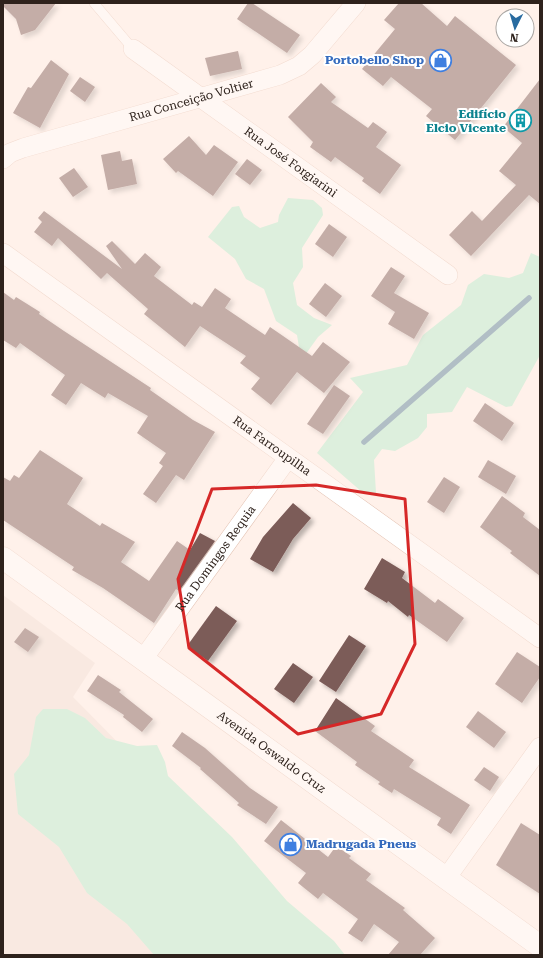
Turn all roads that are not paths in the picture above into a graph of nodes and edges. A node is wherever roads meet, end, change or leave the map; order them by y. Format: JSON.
{"nodes":[{"id":1,"x":94,"y":3,"type":"edge"},
{"id":2,"x":356,"y":3,"type":"edge"},
{"id":3,"x":133,"y":49,"type":"joint"},
{"id":4,"x":201,"y":98,"type":"junction"},
{"id":5,"x":3,"y":159,"type":"edge"},
{"id":6,"x":3,"y":253,"type":"edge"},
{"id":7,"x":448,"y":275,"type":"dead end"},
{"id":8,"x":288,"y":458,"type":"junction"},
{"id":9,"x":3,"y":558,"type":"edge"},
{"id":10,"x":540,"y":638,"type":"edge"},
{"id":11,"x":143,"y":659,"type":"junction"},
{"id":12,"x":540,"y":747,"type":"edge"},
{"id":13,"x":447,"y":877,"type":"junction"},
{"id":14,"x":540,"y":946,"type":"edge"}],
"edges":[{"from":1,"to":3,"type":"lane"},
{"from":2,"to":4,"type":"street","name":"Rua Conceição Voltier"},
{"from":3,"to":4,"type":"street","name":"Rua José Forgiarini"},
{"from":4,"to":5,"type":"street","name":"Rua Conceição Voltier"},
{"from":4,"to":7,"type":"street","name":"Rua José Forgiarini"},
{"from":6,"to":8,"type":"street","name":"Rua Farroupilha"},
{"from":8,"to":10,"type":"street","name":"Rua Farroupilha"},
{"from":8,"to":11,"type":"street","name":"Rua Domingos Requia"},
{"from":9,"to":11,"type":"street","name":"Avenida Oswaldo Cruz"},
{"from":11,"to":13,"type":"street","name":"Avenida Oswaldo Cruz"},
{"from":12,"to":13,"type":"street"},
{"from":13,"to":14,"type":"street","name":"Avenida Oswaldo Cruz"}]}
